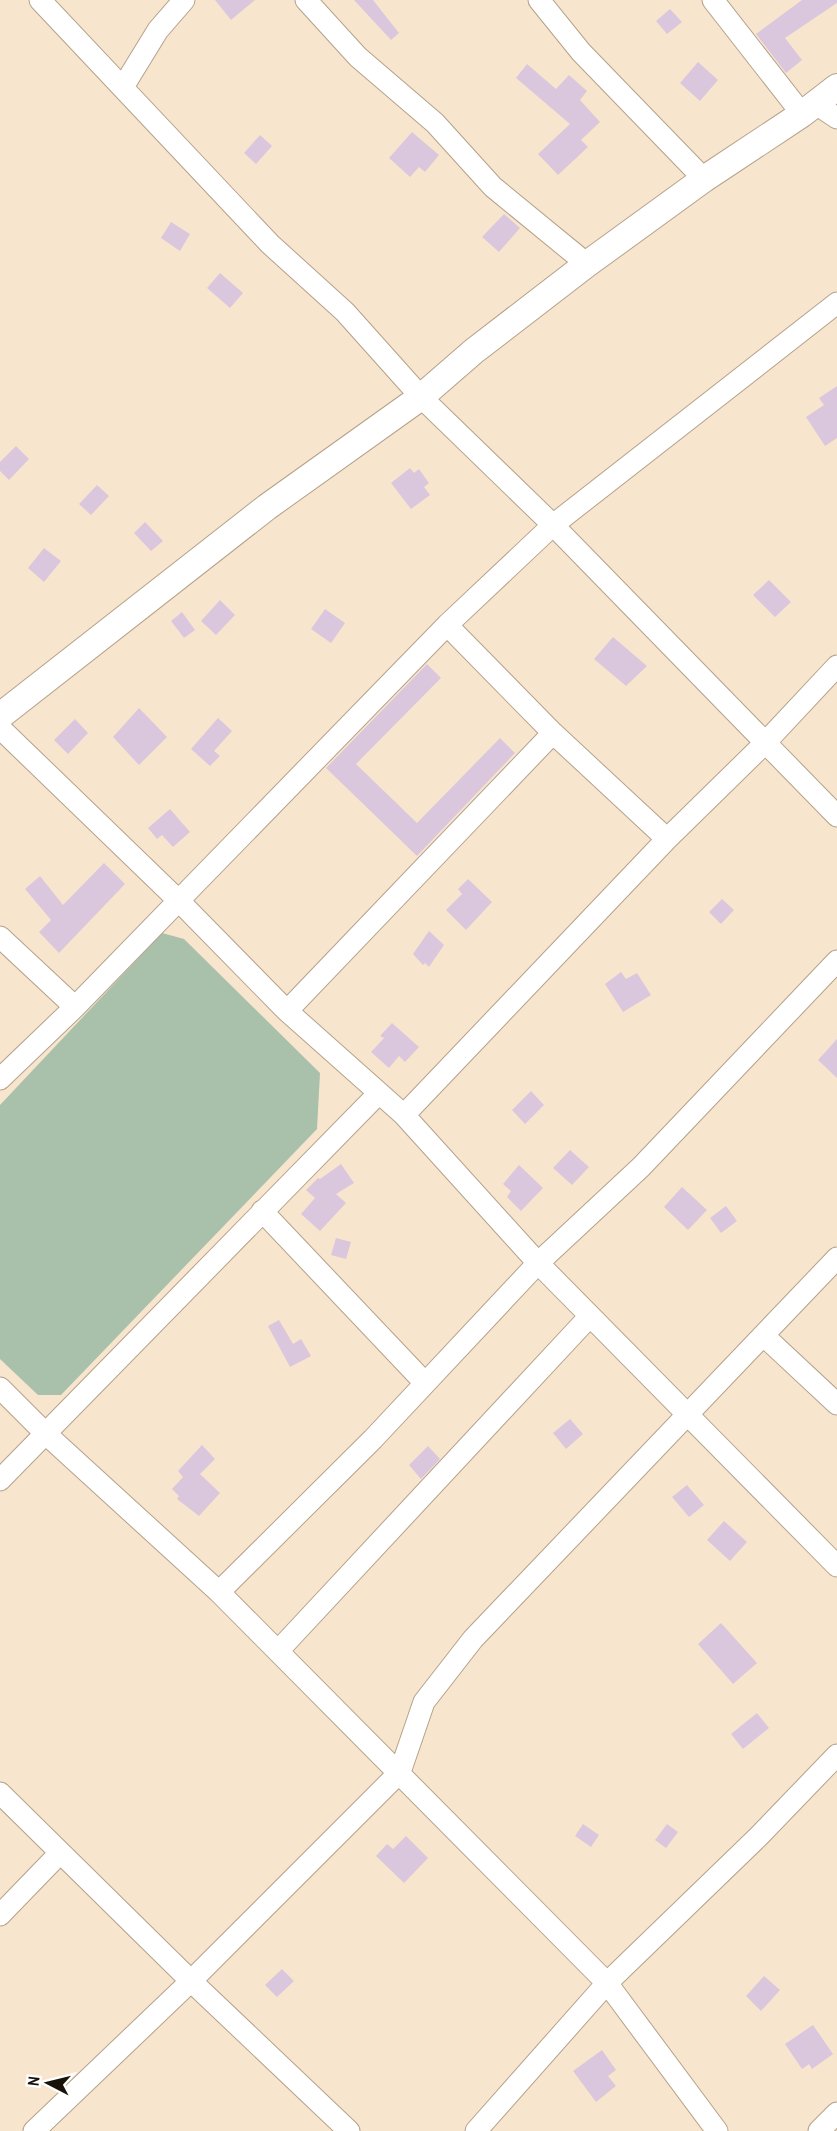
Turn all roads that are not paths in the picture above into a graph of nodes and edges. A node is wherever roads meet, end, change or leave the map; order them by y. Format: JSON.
{"nodes":[{"id":1,"x":40,"y":0,"type":"edge"},
{"id":2,"x":184,"y":0,"type":"edge"},
{"id":3,"x":306,"y":0,"type":"edge"},
{"id":4,"x":539,"y":0,"type":"edge"},
{"id":5,"x":713,"y":0,"type":"edge"},
{"id":6,"x":123,"y":87,"type":"junction"},
{"id":7,"x":837,"y":87,"type":"edge"},
{"id":8,"x":809,"y":109,"type":"junction"},
{"id":9,"x":837,"y":118,"type":"edge"},
{"id":10,"x":704,"y":179,"type":"junction"},
{"id":11,"x":587,"y":264,"type":"junction"},
{"id":12,"x":837,"y":303,"type":"edge"},
{"id":13,"x":421,"y":397,"type":"junction"},
{"id":14,"x":553,"y":525,"type":"junction"},
{"id":15,"x":447,"y":625,"type":"junction"},
{"id":16,"x":837,"y":666,"type":"edge"},
{"id":17,"x":0,"y":716,"type":"edge"},
{"id":18,"x":0,"y":728,"type":"edge"},
{"id":19,"x":553,"y":733,"type":"junction"},
{"id":20,"x":764,"y":744,"type":"junction"},
{"id":21,"x":837,"y":816,"type":"edge"},
{"id":22,"x":667,"y":839,"type":"junction"},
{"id":23,"x":179,"y":901,"type":"junction"},
{"id":24,"x":0,"y":937,"type":"edge"},
{"id":25,"x":837,"y":961,"type":"edge"},
{"id":26,"x":75,"y":1007,"type":"junction"},
{"id":27,"x":287,"y":1011,"type":"junction"},
{"id":28,"x":0,"y":1079,"type":"edge"},
{"id":29,"x":378,"y":1094,"type":"junction"},
{"id":30,"x":404,"y":1115,"type":"junction"},
{"id":31,"x":262,"y":1211,"type":"junction"},
{"id":32,"x":837,"y":1258,"type":"edge"},
{"id":33,"x":538,"y":1263,"type":"junction"},
{"id":34,"x":590,"y":1316,"type":"junction"},
{"id":35,"x":764,"y":1336,"type":"junction"},
{"id":36,"x":425,"y":1383,"type":"junction"},
{"id":37,"x":0,"y":1388,"type":"edge"},
{"id":38,"x":837,"y":1404,"type":"edge"},
{"id":39,"x":688,"y":1414,"type":"junction"},
{"id":40,"x":46,"y":1434,"type":"junction"},
{"id":41,"x":0,"y":1480,"type":"edge"},
{"id":42,"x":837,"y":1566,"type":"edge"},
{"id":43,"x":219,"y":1592,"type":"junction"},
{"id":44,"x":278,"y":1651,"type":"junction"},
{"id":45,"x":837,"y":1755,"type":"edge"},
{"id":46,"x":400,"y":1772,"type":"junction"},
{"id":47,"x":0,"y":1792,"type":"edge"},
{"id":48,"x":60,"y":1852,"type":"junction"},
{"id":49,"x":0,"y":1915,"type":"edge"},
{"id":50,"x":191,"y":1981,"type":"junction"},
{"id":51,"x":607,"y":1983,"type":"junction"},
{"id":52,"x":837,"y":2113,"type":"edge"},
{"id":53,"x":34,"y":2131,"type":"edge"},
{"id":54,"x":349,"y":2131,"type":"edge"},
{"id":55,"x":476,"y":2131,"type":"edge"},
{"id":56,"x":717,"y":2131,"type":"edge"},
{"id":57,"x":819,"y":2131,"type":"edge"}],
"edges":[{"from":1,"to":6,"type":"street"},
{"from":2,"to":6,"type":"street"},
{"from":3,"to":11,"type":"street"},
{"from":4,"to":10,"type":"street"},
{"from":5,"to":8,"type":"street"},
{"from":6,"to":13,"type":"street"},
{"from":7,"to":8,"type":"street"},
{"from":8,"to":9,"type":"street"},
{"from":8,"to":10,"type":"street"},
{"from":10,"to":11,"type":"street"},
{"from":11,"to":13,"type":"street"},
{"from":12,"to":14,"type":"street"},
{"from":13,"to":14,"type":"street"},
{"from":13,"to":17,"type":"street"},
{"from":14,"to":15,"type":"street"},
{"from":14,"to":20,"type":"street"},
{"from":15,"to":19,"type":"street"},
{"from":15,"to":23,"type":"street"},
{"from":16,"to":20,"type":"street"},
{"from":18,"to":23,"type":"street"},
{"from":19,"to":22,"type":"street"},
{"from":19,"to":27,"type":"street"},
{"from":20,"to":21,"type":"street"},
{"from":20,"to":22,"type":"street"},
{"from":22,"to":30,"type":"street"},
{"from":23,"to":26,"type":"street"},
{"from":23,"to":27,"type":"street"},
{"from":24,"to":26,"type":"street"},
{"from":25,"to":33,"type":"street"},
{"from":26,"to":28,"type":"street"},
{"from":27,"to":29,"type":"street"},
{"from":29,"to":30,"type":"street"},
{"from":29,"to":31,"type":"street"},
{"from":30,"to":33,"type":"street"},
{"from":31,"to":36,"type":"street"},
{"from":31,"to":40,"type":"street"},
{"from":32,"to":35,"type":"street"},
{"from":33,"to":34,"type":"street"},
{"from":33,"to":36,"type":"street"},
{"from":34,"to":39,"type":"street"},
{"from":34,"to":44,"type":"street"},
{"from":35,"to":38,"type":"street"},
{"from":35,"to":39,"type":"street"},
{"from":36,"to":43,"type":"street"},
{"from":37,"to":40,"type":"street"},
{"from":39,"to":42,"type":"street"},
{"from":39,"to":46,"type":"street"},
{"from":40,"to":41,"type":"street"},
{"from":40,"to":43,"type":"street"},
{"from":43,"to":44,"type":"street"},
{"from":44,"to":46,"type":"street"},
{"from":45,"to":51,"type":"street"},
{"from":46,"to":50,"type":"street"},
{"from":46,"to":51,"type":"street"},
{"from":47,"to":48,"type":"street"},
{"from":48,"to":49,"type":"street"},
{"from":48,"to":50,"type":"street"},
{"from":50,"to":53,"type":"street"},
{"from":50,"to":54,"type":"street"},
{"from":51,"to":55,"type":"street"},
{"from":51,"to":56,"type":"street"},
{"from":52,"to":57,"type":"street"}]}
